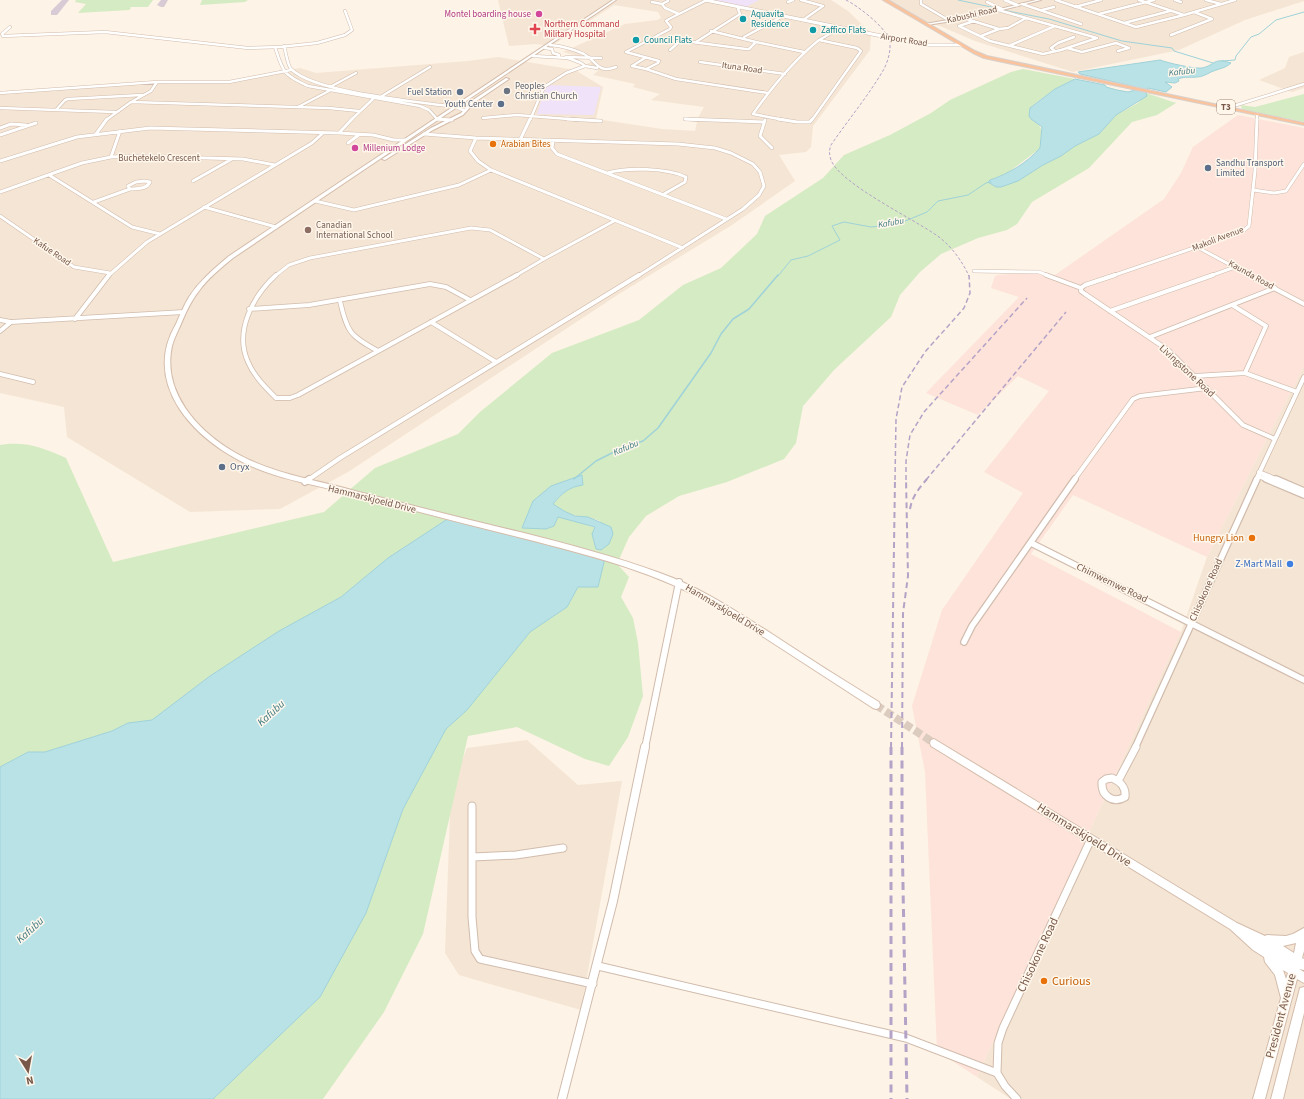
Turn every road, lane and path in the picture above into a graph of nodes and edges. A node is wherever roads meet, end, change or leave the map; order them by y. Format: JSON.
{"nodes":[{"id":1,"x":615,"y":0,"type":"edge"},
{"id":2,"x":706,"y":0,"type":"edge"},
{"id":3,"x":793,"y":0,"type":"edge"},
{"id":4,"x":800,"y":0,"type":"edge"},
{"id":5,"x":885,"y":0,"type":"edge"},
{"id":6,"x":921,"y":0,"type":"edge"},
{"id":7,"x":1005,"y":0,"type":"edge"},
{"id":8,"x":1040,"y":0,"type":"edge"},
{"id":9,"x":1056,"y":0,"type":"edge"},
{"id":10,"x":1102,"y":0,"type":"edge"},
{"id":11,"x":1139,"y":0,"type":"edge"},
{"id":12,"x":1154,"y":0,"type":"edge"},
{"id":13,"x":1175,"y":0,"type":"edge"},
{"id":14,"x":1206,"y":0,"type":"edge"},
{"id":15,"x":1235,"y":0,"type":"edge"},
{"id":16,"x":668,"y":1,"type":"edge"},
{"id":17,"x":652,"y":2,"type":"dead end"},
{"id":18,"x":788,"y":2,"type":"dead end"},
{"id":19,"x":987,"y":2,"type":"dead end"},
{"id":20,"x":1147,"y":2,"type":"junction"},
{"id":21,"x":1181,"y":2,"type":"dead end"},
{"id":22,"x":662,"y":4,"type":"junction"},
{"id":23,"x":1022,"y":4,"type":"junction"},
{"id":24,"x":1221,"y":4,"type":"junction"},
{"id":25,"x":1017,"y":5,"type":"junction"},
{"id":26,"x":740,"y":7,"type":"junction"},
{"id":27,"x":1010,"y":7,"type":"junction"},
{"id":28,"x":1054,"y":7,"type":"dead end"},
{"id":29,"x":1075,"y":7,"type":"junction"},
{"id":30,"x":1002,"y":8,"type":"junction"},
{"id":31,"x":998,"y":10,"type":"junction"},
{"id":32,"x":1041,"y":10,"type":"junction"},
{"id":33,"x":1171,"y":10,"type":"junction"},
{"id":34,"x":345,"y":11,"type":"dead end"},
{"id":35,"x":1193,"y":12,"type":"junction"},
{"id":36,"x":679,"y":14,"type":"junction"},
{"id":37,"x":1098,"y":14,"type":"junction"},
{"id":38,"x":1184,"y":15,"type":"junction"},
{"id":39,"x":783,"y":16,"type":"junction"},
{"id":40,"x":963,"y":18,"type":"junction"},
{"id":41,"x":1026,"y":18,"type":"junction"},
{"id":42,"x":803,"y":20,"type":"junction"},
{"id":43,"x":950,"y":21,"type":"junction"},
{"id":44,"x":974,"y":21,"type":"junction"},
{"id":45,"x":1124,"y":23,"type":"junction"},
{"id":46,"x":927,"y":24,"type":"junction"},
{"id":47,"x":1081,"y":24,"type":"dead end"},
{"id":48,"x":10,"y":26,"type":"dead end"},
{"id":49,"x":1055,"y":26,"type":"junction"},
{"id":50,"x":840,"y":28,"type":"junction"},
{"id":51,"x":999,"y":29,"type":"junction"},
{"id":52,"x":711,"y":31,"type":"junction"},
{"id":53,"x":1171,"y":34,"type":"dead end"},
{"id":54,"x":981,"y":36,"type":"junction"},
{"id":55,"x":744,"y":37,"type":"dead end"},
{"id":56,"x":1074,"y":37,"type":"dead end"},
{"id":57,"x":819,"y":40,"type":"junction"},
{"id":58,"x":955,"y":41,"type":"junction"},
{"id":59,"x":696,"y":42,"type":"junction"},
{"id":60,"x":756,"y":42,"type":"junction"},
{"id":61,"x":941,"y":44,"type":"junction"},
{"id":62,"x":550,"y":45,"type":"junction"},
{"id":63,"x":961,"y":45,"type":"junction"},
{"id":64,"x":1011,"y":45,"type":"junction"},
{"id":65,"x":284,"y":46,"type":"junction"},
{"id":66,"x":275,"y":47,"type":"junction"},
{"id":67,"x":545,"y":48,"type":"junction"},
{"id":68,"x":1067,"y":48,"type":"junction"},
{"id":69,"x":670,"y":50,"type":"dead end"},
{"id":70,"x":1055,"y":51,"type":"junction"},
{"id":71,"x":1118,"y":51,"type":"dead end"},
{"id":72,"x":804,"y":52,"type":"junction"},
{"id":73,"x":533,"y":56,"type":"junction"},
{"id":74,"x":563,"y":57,"type":"junction"},
{"id":75,"x":588,"y":57,"type":"junction"},
{"id":76,"x":645,"y":58,"type":"junction"},
{"id":77,"x":700,"y":62,"type":"dead end"},
{"id":78,"x":522,"y":63,"type":"junction"},
{"id":79,"x":593,"y":64,"type":"junction"},
{"id":80,"x":585,"y":66,"type":"junction"},
{"id":81,"x":616,"y":67,"type":"dead end"},
{"id":82,"x":430,"y":68,"type":"dead end"},
{"id":83,"x":599,"y":68,"type":"junction"},
{"id":84,"x":646,"y":69,"type":"junction"},
{"id":85,"x":291,"y":70,"type":"junction"},
{"id":86,"x":283,"y":72,"type":"junction"},
{"id":87,"x":356,"y":73,"type":"dead end"},
{"id":88,"x":784,"y":74,"type":"junction"},
{"id":89,"x":498,"y":79,"type":"junction"},
{"id":90,"x":505,"y":80,"type":"junction"},
{"id":91,"x":157,"y":82,"type":"junction"},
{"id":92,"x":1304,"y":84,"type":"edge"},
{"id":93,"x":330,"y":87,"type":"junction"},
{"id":94,"x":336,"y":88,"type":"junction"},
{"id":95,"x":329,"y":91,"type":"junction"},
{"id":96,"x":0,"y":93,"type":"edge"},
{"id":97,"x":768,"y":93,"type":"junction"},
{"id":98,"x":143,"y":95,"type":"junction"},
{"id":99,"x":383,"y":96,"type":"junction"},
{"id":100,"x":373,"y":99,"type":"junction"},
{"id":101,"x":378,"y":99,"type":"junction"},
{"id":102,"x":130,"y":102,"type":"junction"},
{"id":103,"x":298,"y":107,"type":"junction"},
{"id":104,"x":456,"y":107,"type":"junction"},
{"id":105,"x":0,"y":108,"type":"edge"},
{"id":106,"x":1227,"y":108,"type":"junction"},
{"id":107,"x":56,"y":110,"type":"junction"},
{"id":108,"x":359,"y":111,"type":"junction"},
{"id":109,"x":465,"y":111,"type":"junction"},
{"id":110,"x":114,"y":112,"type":"junction"},
{"id":111,"x":1258,"y":114,"type":"junction"},
{"id":112,"x":532,"y":116,"type":"junction"},
{"id":113,"x":766,"y":117,"type":"junction"},
{"id":114,"x":437,"y":118,"type":"junction"},
{"id":115,"x":483,"y":118,"type":"dead end"},
{"id":116,"x":685,"y":119,"type":"dead end"},
{"id":117,"x":452,"y":120,"type":"junction"},
{"id":118,"x":601,"y":121,"type":"dead end"},
{"id":119,"x":764,"y":122,"type":"junction"},
{"id":120,"x":36,"y":123,"type":"dead end"},
{"id":121,"x":1304,"y":124,"type":"edge"},
{"id":122,"x":28,"y":126,"type":"junction"},
{"id":123,"x":0,"y":128,"type":"edge"},
{"id":124,"x":120,"y":131,"type":"junction"},
{"id":125,"x":429,"y":131,"type":"junction"},
{"id":126,"x":323,"y":133,"type":"junction"},
{"id":127,"x":339,"y":133,"type":"junction"},
{"id":128,"x":96,"y":134,"type":"junction"},
{"id":129,"x":360,"y":134,"type":"junction"},
{"id":130,"x":424,"y":134,"type":"junction"},
{"id":131,"x":0,"y":135,"type":"edge"},
{"id":132,"x":436,"y":135,"type":"junction"},
{"id":133,"x":476,"y":138,"type":"junction"},
{"id":134,"x":394,"y":140,"type":"junction"},
{"id":135,"x":405,"y":140,"type":"junction"},
{"id":136,"x":520,"y":140,"type":"junction"},
{"id":137,"x":553,"y":141,"type":"junction"},
{"id":138,"x":348,"y":143,"type":"dead end"},
{"id":139,"x":399,"y":144,"type":"junction"},
{"id":140,"x":393,"y":148,"type":"junction"},
{"id":141,"x":772,"y":148,"type":"dead end"},
{"id":142,"x":401,"y":150,"type":"junction"},
{"id":143,"x":111,"y":158,"type":"junction"},
{"id":144,"x":233,"y":159,"type":"junction"},
{"id":145,"x":0,"y":162,"type":"edge"},
{"id":146,"x":1304,"y":164,"type":"edge"},
{"id":147,"x":275,"y":165,"type":"junction"},
{"id":148,"x":363,"y":169,"type":"junction"},
{"id":149,"x":491,"y":170,"type":"junction"},
{"id":150,"x":607,"y":174,"type":"junction"},
{"id":151,"x":49,"y":175,"type":"junction"},
{"id":152,"x":192,"y":181,"type":"dead end"},
{"id":153,"x":130,"y":189,"type":"junction"},
{"id":154,"x":1253,"y":190,"type":"junction"},
{"id":155,"x":0,"y":192,"type":"edge"},
{"id":156,"x":664,"y":194,"type":"junction"},
{"id":157,"x":315,"y":201,"type":"junction"},
{"id":158,"x":94,"y":202,"type":"junction"},
{"id":159,"x":204,"y":207,"type":"junction"},
{"id":160,"x":0,"y":216,"type":"edge"},
{"id":161,"x":726,"y":219,"type":"junction"},
{"id":162,"x":614,"y":221,"type":"junction"},
{"id":163,"x":276,"y":227,"type":"junction"},
{"id":164,"x":160,"y":234,"type":"junction"},
{"id":165,"x":1197,"y":247,"type":"junction"},
{"id":166,"x":683,"y":248,"type":"junction"},
{"id":167,"x":545,"y":260,"type":"junction"},
{"id":168,"x":1235,"y":267,"type":"junction"},
{"id":169,"x":974,"y":271,"type":"dead end"},
{"id":170,"x":110,"y":273,"type":"junction"},
{"id":171,"x":1082,"y":288,"type":"junction"},
{"id":172,"x":1274,"y":288,"type":"junction"},
{"id":173,"x":470,"y":300,"type":"junction"},
{"id":174,"x":340,"y":301,"type":"junction"},
{"id":175,"x":1304,"y":304,"type":"edge"},
{"id":176,"x":1232,"y":305,"type":"junction"},
{"id":177,"x":249,"y":309,"type":"junction"},
{"id":178,"x":1110,"y":311,"type":"junction"},
{"id":179,"x":184,"y":312,"type":"junction"},
{"id":180,"x":75,"y":319,"type":"junction"},
{"id":181,"x":0,"y":320,"type":"edge"},
{"id":182,"x":11,"y":322,"type":"junction"},
{"id":183,"x":431,"y":322,"type":"junction"},
{"id":184,"x":0,"y":331,"type":"edge"},
{"id":185,"x":1150,"y":337,"type":"junction"},
{"id":186,"x":378,"y":351,"type":"junction"},
{"id":187,"x":496,"y":362,"type":"junction"},
{"id":188,"x":1245,"y":373,"type":"junction"},
{"id":189,"x":0,"y":374,"type":"edge"},
{"id":190,"x":1195,"y":376,"type":"junction"},
{"id":191,"x":1304,"y":377,"type":"edge"},
{"id":192,"x":33,"y":382,"type":"dead end"},
{"id":193,"x":1206,"y":388,"type":"junction"},
{"id":194,"x":1297,"y":392,"type":"junction"},
{"id":195,"x":1275,"y":439,"type":"junction"},
{"id":196,"x":1258,"y":474,"type":"junction"},
{"id":197,"x":305,"y":482,"type":"junction"},
{"id":198,"x":1304,"y":491,"type":"edge"},
{"id":199,"x":1304,"y":495,"type":"edge"},
{"id":200,"x":1031,"y":543,"type":"junction"},
{"id":201,"x":679,"y":582,"type":"junction"},
{"id":202,"x":1192,"y":624,"type":"junction"},
{"id":203,"x":964,"y":642,"type":"dead end"},
{"id":204,"x":1304,"y":680,"type":"edge"},
{"id":205,"x":876,"y":705,"type":"tunnel mouth"},
{"id":206,"x":934,"y":743,"type":"tunnel mouth"},
{"id":207,"x":1118,"y":781,"type":"dead end"},
{"id":208,"x":472,"y":806,"type":"dead end"},
{"id":209,"x":1091,"y":839,"type":"junction"},
{"id":210,"x":563,"y":848,"type":"dead end"},
{"id":211,"x":473,"y":857,"type":"junction"},
{"id":212,"x":1304,"y":934,"type":"edge"},
{"id":213,"x":1258,"y":942,"type":"junction"},
{"id":214,"x":1298,"y":965,"type":"edge"},
{"id":215,"x":598,"y":966,"type":"junction"},
{"id":216,"x":1304,"y":978,"type":"edge"},
{"id":217,"x":593,"y":984,"type":"junction"},
{"id":218,"x":1304,"y":992,"type":"edge"},
{"id":219,"x":1286,"y":997,"type":"junction"},
{"id":220,"x":1303,"y":1002,"type":"edge"},
{"id":221,"x":997,"y":1073,"type":"junction"},
{"id":222,"x":562,"y":1099,"type":"edge"},
{"id":223,"x":1017,"y":1099,"type":"edge"},
{"id":224,"x":1259,"y":1099,"type":"edge"},
{"id":225,"x":1277,"y":1099,"type":"edge"}],
"edges":[{"from":1,"to":62,"type":"main road","name":"Hammarskjoeld Drive"},
{"from":2,"to":26,"type":"street","name":"Airport Road"},
{"from":2,"to":36,"type":"street"},
{"from":3,"to":18,"type":"street"},
{"from":4,"to":42,"type":"street"},
{"from":5,"to":46,"type":"highway","number":"T3"},
{"from":6,"to":43,"type":"street"},
{"from":7,"to":25,"type":"street"},
{"from":7,"to":27,"type":"street"},
{"from":8,"to":23,"type":"main road","name":"Kabushi Road"},
{"from":9,"to":29,"type":"street"},
{"from":10,"to":29,"type":"street"},
{"from":11,"to":20,"type":"street"},
{"from":12,"to":20,"type":"street"},
{"from":13,"to":21,"type":"street"},
{"from":14,"to":24,"type":"street"},
{"from":15,"to":24,"type":"street"},
{"from":16,"to":22,"type":"street"},
{"from":17,"to":22,"type":"street"},
{"from":19,"to":30,"type":"street"},
{"from":20,"to":33,"type":"street"},
{"from":20,"to":37,"type":"street"},
{"from":22,"to":36,"type":"street"},
{"from":23,"to":25,"type":"main road","name":"Kabushi Road"},
{"from":23,"to":32,"type":"street"},
{"from":24,"to":35,"type":"street"},
{"from":25,"to":27,"type":"main road","name":"Kabushi Road"},
{"from":26,"to":39,"type":"street","name":"Airport Road"},
{"from":26,"to":52,"type":"street"},
{"from":27,"to":30,"type":"main road","name":"Kabushi Road"},
{"from":28,"to":32,"type":"street"},
{"from":29,"to":37,"type":"street"},
{"from":30,"to":31,"type":"main road","name":"Kabushi Road"},
{"from":31,"to":40,"type":"main road","name":"Kabushi Road"},
{"from":31,"to":41,"type":"street"},
{"from":32,"to":47,"type":"street"},
{"from":33,"to":38,"type":"street"},
{"from":33,"to":45,"type":"street"},
{"from":34,"to":65,"type":"street"},
{"from":35,"to":38,"type":"street"},
{"from":35,"to":53,"type":"street"},
{"from":36,"to":76,"type":"street"},
{"from":37,"to":45,"type":"street"},
{"from":38,"to":45,"type":"street"},
{"from":39,"to":42,"type":"street","name":"Airport Road"},
{"from":39,"to":55,"type":"street"},
{"from":40,"to":43,"type":"main road","name":"Kabushi Road"},
{"from":40,"to":44,"type":"street"},
{"from":41,"to":49,"type":"street"},
{"from":41,"to":51,"type":"street"},
{"from":42,"to":50,"type":"street","name":"Airport Road"},
{"from":43,"to":46,"type":"main road","name":"Kabushi Road"},
{"from":44,"to":51,"type":"street"},
{"from":44,"to":54,"type":"street"},
{"from":46,"to":58,"type":"highway","number":"T3"},
{"from":48,"to":66,"type":"street"},
{"from":49,"to":64,"type":"street"},
{"from":49,"to":68,"type":"street"},
{"from":50,"to":57,"type":"street"},
{"from":50,"to":61,"type":"street","name":"Airport Road"},
{"from":51,"to":54,"type":"street"},
{"from":52,"to":59,"type":"street"},
{"from":52,"to":60,"type":"street"},
{"from":54,"to":64,"type":"street"},
{"from":56,"to":70,"type":"street"},
{"from":57,"to":72,"type":"street"},
{"from":57,"to":113,"type":"street"},
{"from":58,"to":61,"type":"street"},
{"from":58,"to":63,"type":"highway","number":"T3"},
{"from":59,"to":60,"type":"street"},
{"from":59,"to":69,"type":"street"},
{"from":60,"to":72,"type":"street"},
{"from":61,"to":63,"type":"street","name":"Airport Road"},
{"from":62,"to":67,"type":"main road","name":"Hammarskjoeld Drive"},
{"from":62,"to":75,"type":"street"},
{"from":63,"to":106,"type":"highway","number":"T3"},
{"from":64,"to":70,"type":"street"},
{"from":65,"to":66,"type":"street"},
{"from":65,"to":85,"type":"street"},
{"from":66,"to":86,"type":"street"},
{"from":67,"to":73,"type":"main road","name":"Hammarskjoeld Drive"},
{"from":67,"to":74,"type":"street"},
{"from":68,"to":70,"type":"street"},
{"from":68,"to":71,"type":"street"},
{"from":72,"to":88,"type":"street"},
{"from":73,"to":74,"type":"street"},
{"from":73,"to":78,"type":"main road","name":"Hammarskjoeld Drive"},
{"from":74,"to":75,"type":"street"},
{"from":74,"to":80,"type":"street"},
{"from":75,"to":79,"type":"street"},
{"from":75,"to":79,"type":"street"},
{"from":76,"to":84,"type":"street"},
{"from":76,"to":84,"type":"street"},
{"from":77,"to":88,"type":"street","name":"Ituna Road"},
{"from":78,"to":89,"type":"main road","name":"Hammarskjoeld Drive"},
{"from":78,"to":90,"type":"main road","name":"Hammarskjoeld Drive"},
{"from":79,"to":83,"type":"street"},
{"from":80,"to":83,"type":"street"},
{"from":80,"to":112,"type":"street"},
{"from":81,"to":83,"type":"street"},
{"from":82,"to":99,"type":"street"},
{"from":84,"to":97,"type":"street"},
{"from":85,"to":86,"type":"street"},
{"from":85,"to":93,"type":"street"},
{"from":86,"to":91,"type":"street"},
{"from":86,"to":95,"type":"street"},
{"from":87,"to":93,"type":"street"},
{"from":88,"to":97,"type":"street"},
{"from":89,"to":90,"type":"main road"},
{"from":89,"to":104,"type":"main road","name":"Hammarskjoeld Drive"},
{"from":90,"to":109,"type":"main road","name":"Hammarskjoeld Drive"},
{"from":91,"to":96,"type":"street"},
{"from":91,"to":98,"type":"street"},
{"from":92,"to":106,"type":"street"},
{"from":93,"to":94,"type":"street"},
{"from":94,"to":95,"type":"street"},
{"from":94,"to":99,"type":"street"},
{"from":95,"to":100,"type":"street"},
{"from":95,"to":103,"type":"street"},
{"from":97,"to":113,"type":"street"},
{"from":98,"to":102,"type":"street"},
{"from":98,"to":107,"type":"street"},
{"from":99,"to":101,"type":"street"},
{"from":99,"to":104,"type":"street"},
{"from":100,"to":101,"type":"street"},
{"from":100,"to":108,"type":"street"},
{"from":101,"to":114,"type":"street"},
{"from":102,"to":103,"type":"street"},
{"from":102,"to":110,"type":"street"},
{"from":103,"to":108,"type":"street"},
{"from":104,"to":109,"type":"street"},
{"from":104,"to":114,"type":"main road","name":"Hammarskjoeld Drive"},
{"from":105,"to":107,"type":"street"},
{"from":106,"to":111,"type":"highway","number":"T3"},
{"from":107,"to":110,"type":"street"},
{"from":108,"to":127,"type":"street"},
{"from":109,"to":117,"type":"main road","name":"Hammarskjoeld Drive"},
{"from":110,"to":128,"type":"street"},
{"from":111,"to":121,"type":"highway","number":"T3"},
{"from":111,"to":154,"type":"street","name":"Makoli Avenue"},
{"from":112,"to":115,"type":"street"},
{"from":112,"to":118,"type":"street"},
{"from":112,"to":136,"type":"street"},
{"from":113,"to":119,"type":"street"},
{"from":114,"to":117,"type":"street"},
{"from":114,"to":135,"type":"main road","name":"Hammarskjoeld Drive"},
{"from":116,"to":119,"type":"street"},
{"from":117,"to":125,"type":"main road","name":"Hammarskjoeld Drive"},
{"from":119,"to":141,"type":"street"},
{"from":120,"to":122,"type":"street"},
{"from":122,"to":123,"type":"street"},
{"from":122,"to":131,"type":"street"},
{"from":124,"to":126,"type":"street"},
{"from":124,"to":128,"type":"street"},
{"from":124,"to":143,"type":"street"},
{"from":125,"to":130,"type":"main road","name":"Hammarskjoeld Drive"},
{"from":125,"to":132,"type":"street"},
{"from":126,"to":127,"type":"street"},
{"from":126,"to":147,"type":"street"},
{"from":127,"to":129,"type":"street"},
{"from":128,"to":145,"type":"street"},
{"from":129,"to":134,"type":"street"},
{"from":129,"to":138,"type":"street"},
{"from":130,"to":132,"type":"street"},
{"from":130,"to":142,"type":"main road","name":"Hammarskjoeld Drive"},
{"from":132,"to":133,"type":"street"},
{"from":133,"to":136,"type":"street"},
{"from":133,"to":149,"type":"street"},
{"from":134,"to":135,"type":"street"},
{"from":134,"to":139,"type":"street"},
{"from":135,"to":139,"type":"main road","name":"Hammarskjoeld Drive"},
{"from":136,"to":137,"type":"street"},
{"from":137,"to":150,"type":"street"},
{"from":137,"to":161,"type":"street"},
{"from":139,"to":140,"type":"main road","name":"Hammarskjoeld Drive"},
{"from":140,"to":142,"type":"main road"},
{"from":140,"to":148,"type":"main road","name":"Hammarskjoeld Drive"},
{"from":142,"to":148,"type":"main road","name":"Hammarskjoeld Drive"},
{"from":143,"to":144,"type":"street","name":"Buchetekelo Crescent"},
{"from":143,"to":151,"type":"street","name":"Buchetekelo Crescent"},
{"from":144,"to":147,"type":"street","name":"Buchetekelo Crescent"},
{"from":144,"to":152,"type":"street"},
{"from":146,"to":154,"type":"street"},
{"from":147,"to":159,"type":"street"},
{"from":148,"to":157,"type":"main road","name":"Hammarskjoeld Drive"},
{"from":149,"to":157,"type":"street"},
{"from":149,"to":162,"type":"street"},
{"from":150,"to":156,"type":"street"},
{"from":150,"to":156,"type":"street"},
{"from":151,"to":155,"type":"street","name":"Buchetekelo Crescent"},
{"from":151,"to":158,"type":"street"},
{"from":153,"to":153,"type":"street"},
{"from":153,"to":158,"type":"street"},
{"from":154,"to":165,"type":"street","name":"Makoli Avenue"},
{"from":156,"to":161,"type":"street"},
{"from":157,"to":163,"type":"main road","name":"Hammarskjoeld Drive"},
{"from":158,"to":164,"type":"street"},
{"from":159,"to":163,"type":"street"},
{"from":159,"to":164,"type":"street"},
{"from":160,"to":170,"type":"street","name":"Kafue Road"},
{"from":161,"to":166,"type":"street"},
{"from":162,"to":166,"type":"street"},
{"from":162,"to":167,"type":"street"},
{"from":163,"to":179,"type":"main road","name":"Hammarskjoeld Drive"},
{"from":164,"to":170,"type":"street"},
{"from":165,"to":168,"type":"street","name":"Kaunda Road"},
{"from":165,"to":171,"type":"street","name":"Makoli Avenue"},
{"from":166,"to":187,"type":"street"},
{"from":167,"to":173,"type":"street"},
{"from":167,"to":177,"type":"street"},
{"from":168,"to":172,"type":"street","name":"Kaunda Road"},
{"from":168,"to":178,"type":"street"},
{"from":169,"to":171,"type":"street"},
{"from":170,"to":180,"type":"street"},
{"from":171,"to":178,"type":"street","name":"Livingstone Road"},
{"from":172,"to":175,"type":"street","name":"Kaunda Road"},
{"from":172,"to":176,"type":"street"},
{"from":173,"to":174,"type":"street"},
{"from":173,"to":183,"type":"street"},
{"from":174,"to":177,"type":"street"},
{"from":174,"to":186,"type":"street"},
{"from":176,"to":185,"type":"street"},
{"from":176,"to":188,"type":"street"},
{"from":177,"to":186,"type":"street"},
{"from":178,"to":185,"type":"street","name":"Livingstone Road"},
{"from":179,"to":180,"type":"street"},
{"from":179,"to":197,"type":"main road","name":"Hammarskjoeld Drive"},
{"from":180,"to":182,"type":"street"},
{"from":181,"to":182,"type":"street"},
{"from":182,"to":184,"type":"street"},
{"from":183,"to":186,"type":"street"},
{"from":183,"to":187,"type":"street"},
{"from":185,"to":190,"type":"street","name":"Livingstone Road"},
{"from":187,"to":197,"type":"street"},
{"from":188,"to":190,"type":"street"},
{"from":188,"to":194,"type":"street"},
{"from":189,"to":192,"type":"street"},
{"from":190,"to":193,"type":"street","name":"Livingstone Road"},
{"from":191,"to":194,"type":"street","name":"Chisokone Road"},
{"from":193,"to":195,"type":"street","name":"Livingstone Road"},
{"from":193,"to":200,"type":"street"},
{"from":194,"to":195,"type":"street","name":"Chisokone Road"},
{"from":195,"to":196,"type":"street","name":"Chisokone Road"},
{"from":196,"to":198,"type":"street"},
{"from":196,"to":199,"type":"street"},
{"from":196,"to":202,"type":"street","name":"Chisokone Road"},
{"from":197,"to":201,"type":"main road","name":"Hammarskjoeld Drive"},
{"from":200,"to":202,"type":"street","name":"Chimwemwe Road"},
{"from":200,"to":203,"type":"street"},
{"from":201,"to":205,"type":"main road","name":"Hammarskjoeld Drive"},
{"from":201,"to":215,"type":"street"},
{"from":202,"to":204,"type":"street","name":"Chimwemwe Road"},
{"from":202,"to":207,"type":"street","name":"Chisokone Road"},
{"from":206,"to":209,"type":"main road","name":"Hammarskjoeld Drive"},
{"from":208,"to":211,"type":"street"},
{"from":209,"to":213,"type":"main road","name":"Hammarskjoeld Drive"},
{"from":209,"to":221,"type":"street","name":"Chisokone Road"},
{"from":210,"to":211,"type":"street"},
{"from":211,"to":217,"type":"street"},
{"from":212,"to":213,"type":"main road"},
{"from":212,"to":214,"type":"main road","name":"President Avenue"},
{"from":213,"to":214,"type":"main road"},
{"from":213,"to":219,"type":"main road"},
{"from":214,"to":216,"type":"main road"},
{"from":214,"to":219,"type":"main road","name":"President Avenue"},
{"from":215,"to":217,"type":"street"},
{"from":215,"to":221,"type":"street"},
{"from":217,"to":222,"type":"street"},
{"from":218,"to":220,"type":"main road","name":"President Avenue"},
{"from":219,"to":224,"type":"main road","name":"President Avenue"},
{"from":220,"to":225,"type":"main road","name":"President Avenue"},
{"from":221,"to":223,"type":"street"}]}
